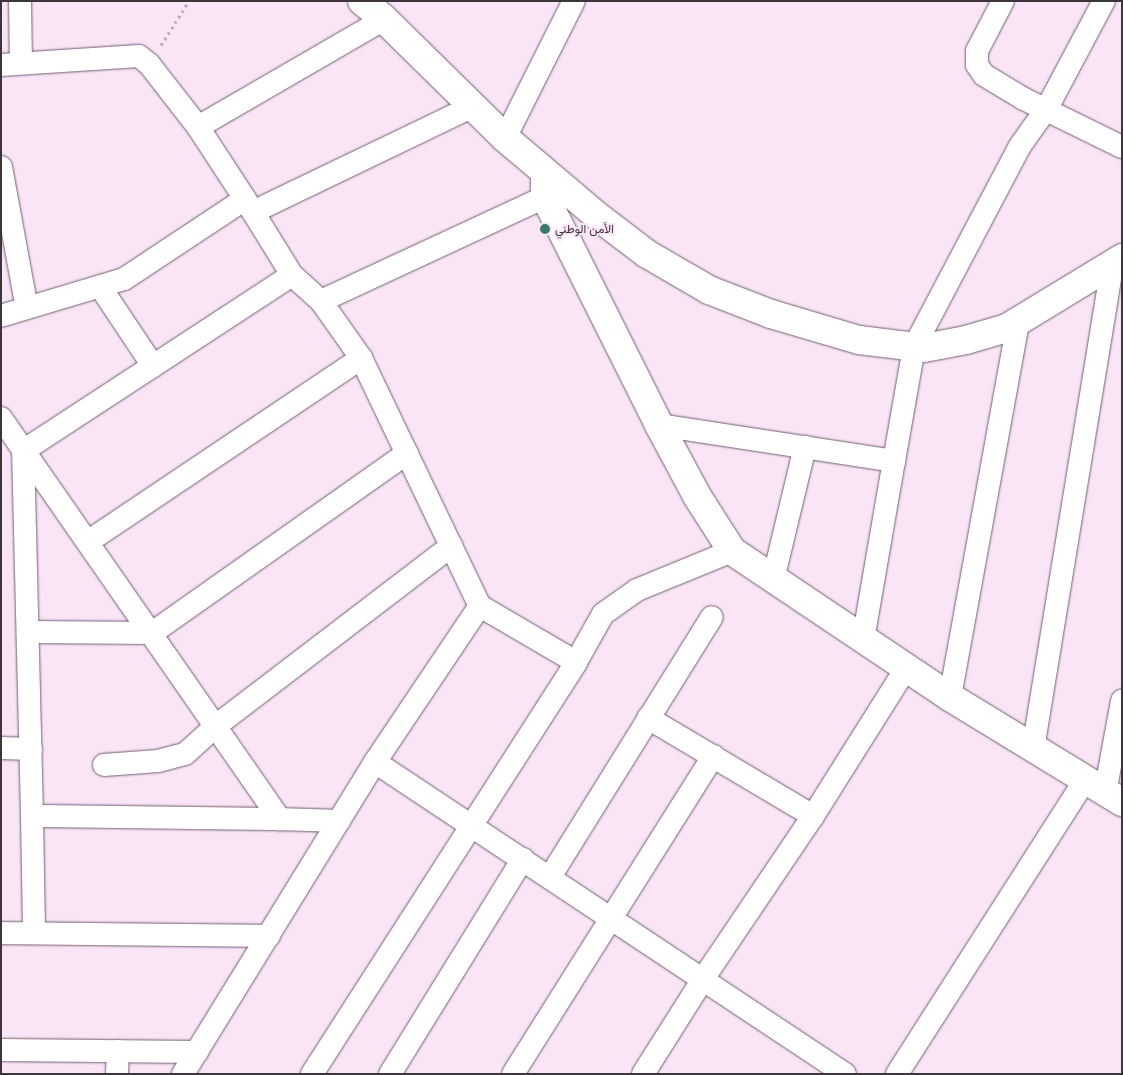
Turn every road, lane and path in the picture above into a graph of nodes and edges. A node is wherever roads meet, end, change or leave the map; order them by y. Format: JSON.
{"nodes":[{"id":1,"x":20,"y":1,"type":"edge"},
{"id":2,"x":189,"y":1,"type":"edge"},
{"id":3,"x":362,"y":1,"type":"edge"},
{"id":4,"x":574,"y":1,"type":"edge"},
{"id":5,"x":1003,"y":1,"type":"edge"},
{"id":6,"x":1104,"y":1,"type":"edge"},
{"id":7,"x":384,"y":19,"type":"junction"},
{"id":8,"x":11,"y":64,"type":"edge"},
{"id":9,"x":149,"y":64,"type":"junction"},
{"id":10,"x":471,"y":106,"type":"junction"},
{"id":11,"x":1047,"y":108,"type":"junction"},
{"id":12,"x":198,"y":127,"type":"junction"},
{"id":13,"x":505,"y":138,"type":"junction"},
{"id":14,"x":1122,"y":147,"type":"edge"},
{"id":15,"x":1,"y":167,"type":"edge"},
{"id":16,"x":545,"y":185,"type":"junction"},
{"id":17,"x":249,"y":206,"type":"junction"},
{"id":18,"x":5,"y":207,"type":"edge"},
{"id":19,"x":1117,"y":261,"type":"edge"},
{"id":20,"x":292,"y":275,"type":"junction"},
{"id":21,"x":101,"y":288,"type":"junction"},
{"id":22,"x":321,"y":301,"type":"junction"},
{"id":23,"x":27,"y":308,"type":"junction"},
{"id":24,"x":1,"y":316,"type":"edge"},
{"id":25,"x":1018,"y":321,"type":"junction"},
{"id":26,"x":914,"y":348,"type":"junction"},
{"id":27,"x":361,"y":358,"type":"junction"},
{"id":28,"x":153,"y":366,"type":"junction"},
{"id":29,"x":1,"y":418,"type":"edge"},
{"id":30,"x":659,"y":425,"type":"junction"},
{"id":31,"x":804,"y":446,"type":"junction"},
{"id":32,"x":23,"y":451,"type":"junction"},
{"id":33,"x":407,"y":453,"type":"junction"},
{"id":34,"x":894,"y":461,"type":"junction"},
{"id":35,"x":89,"y":540,"type":"junction"},
{"id":36,"x":451,"y":546,"type":"junction"},
{"id":37,"x":732,"y":551,"type":"junction"},
{"id":38,"x":773,"y":580,"type":"junction"},
{"id":39,"x":480,"y":606,"type":"junction"},
{"id":40,"x":712,"y":617,"type":"dead end"},
{"id":41,"x":28,"y":632,"type":"junction"},
{"id":42,"x":152,"y":633,"type":"junction"},
{"id":43,"x":863,"y":640,"type":"junction"},
{"id":44,"x":576,"y":662,"type":"junction"},
{"id":45,"x":907,"y":667,"type":"junction"},
{"id":46,"x":950,"y":697,"type":"junction"},
{"id":47,"x":1122,"y":702,"type":"edge"},
{"id":48,"x":648,"y":718,"type":"junction"},
{"id":49,"x":217,"y":725,"type":"junction"},
{"id":50,"x":1,"y":748,"type":"edge"},
{"id":51,"x":31,"y":749,"type":"junction"},
{"id":52,"x":1033,"y":749,"type":"junction"},
{"id":53,"x":713,"y":756,"type":"junction"},
{"id":54,"x":375,"y":762,"type":"junction"},
{"id":55,"x":104,"y":765,"type":"dead end"},
{"id":56,"x":1104,"y":792,"type":"edge"},
{"id":57,"x":32,"y":816,"type":"junction"},
{"id":58,"x":814,"y":816,"type":"junction"},
{"id":59,"x":280,"y":819,"type":"junction"},
{"id":60,"x":339,"y":821,"type":"junction"},
{"id":61,"x":470,"y":828,"type":"junction"},
{"id":62,"x":523,"y":859,"type":"junction"},
{"id":63,"x":550,"y":877,"type":"junction"},
{"id":64,"x":612,"y":918,"type":"junction"},
{"id":65,"x":1,"y":933,"type":"edge"},
{"id":66,"x":34,"y":933,"type":"junction"},
{"id":67,"x":269,"y":936,"type":"junction"},
{"id":68,"x":703,"y":979,"type":"junction"},
{"id":69,"x":1,"y":1050,"type":"edge"},
{"id":70,"x":118,"y":1051,"type":"junction"},
{"id":71,"x":197,"y":1052,"type":"junction"},
{"id":72,"x":118,"y":1074,"type":"edge"},
{"id":73,"x":183,"y":1074,"type":"edge"},
{"id":74,"x":312,"y":1074,"type":"edge"},
{"id":75,"x":390,"y":1074,"type":"edge"},
{"id":76,"x":514,"y":1074,"type":"edge"},
{"id":77,"x":644,"y":1074,"type":"edge"},
{"id":78,"x":845,"y":1074,"type":"edge"},
{"id":79,"x":897,"y":1074,"type":"edge"}],
"edges":[{"from":1,"to":8,"type":"street"},
{"from":2,"to":9,"type":"path"},
{"from":3,"to":7,"type":"main road"},
{"from":4,"to":13,"type":"street"},
{"from":5,"to":11,"type":"street"},
{"from":6,"to":11,"type":"street"},
{"from":7,"to":10,"type":"main road"},
{"from":7,"to":12,"type":"street"},
{"from":8,"to":9,"type":"street"},
{"from":9,"to":12,"type":"street"},
{"from":10,"to":13,"type":"main road"},
{"from":10,"to":17,"type":"street"},
{"from":11,"to":14,"type":"street"},
{"from":11,"to":26,"type":"street"},
{"from":12,"to":17,"type":"street"},
{"from":13,"to":16,"type":"main road"},
{"from":15,"to":18,"type":"street"},
{"from":16,"to":22,"type":"street"},
{"from":16,"to":26,"type":"main road"},
{"from":16,"to":30,"type":"main road"},
{"from":17,"to":20,"type":"street"},
{"from":17,"to":21,"type":"street"},
{"from":18,"to":23,"type":"street"},
{"from":19,"to":25,"type":"main road"},
{"from":19,"to":52,"type":"street"},
{"from":20,"to":22,"type":"street"},
{"from":20,"to":28,"type":"street"},
{"from":21,"to":23,"type":"street"},
{"from":21,"to":28,"type":"street"},
{"from":22,"to":27,"type":"street"},
{"from":23,"to":24,"type":"street"},
{"from":25,"to":26,"type":"main road"},
{"from":25,"to":46,"type":"street"},
{"from":26,"to":34,"type":"street"},
{"from":27,"to":33,"type":"street"},
{"from":27,"to":35,"type":"street"},
{"from":28,"to":32,"type":"street"},
{"from":29,"to":32,"type":"street"},
{"from":30,"to":31,"type":"street"},
{"from":30,"to":37,"type":"main road"},
{"from":31,"to":34,"type":"street"},
{"from":31,"to":38,"type":"street"},
{"from":32,"to":35,"type":"street"},
{"from":32,"to":41,"type":"street"},
{"from":33,"to":36,"type":"street"},
{"from":33,"to":42,"type":"street"},
{"from":34,"to":43,"type":"street"},
{"from":35,"to":42,"type":"street"},
{"from":36,"to":39,"type":"street"},
{"from":36,"to":49,"type":"street"},
{"from":37,"to":38,"type":"main road"},
{"from":37,"to":44,"type":"street"},
{"from":38,"to":43,"type":"main road"},
{"from":39,"to":44,"type":"street"},
{"from":39,"to":54,"type":"street"},
{"from":40,"to":48,"type":"street"},
{"from":41,"to":42,"type":"street"},
{"from":41,"to":51,"type":"street"},
{"from":42,"to":49,"type":"street"},
{"from":43,"to":45,"type":"main road"},
{"from":44,"to":61,"type":"street"},
{"from":45,"to":46,"type":"main road"},
{"from":45,"to":58,"type":"street"},
{"from":46,"to":52,"type":"main road"},
{"from":47,"to":56,"type":"street"},
{"from":48,"to":53,"type":"street"},
{"from":48,"to":63,"type":"street"},
{"from":49,"to":55,"type":"street"},
{"from":49,"to":59,"type":"street"},
{"from":50,"to":51,"type":"street"},
{"from":51,"to":57,"type":"street"},
{"from":52,"to":56,"type":"main road"},
{"from":53,"to":58,"type":"street"},
{"from":53,"to":64,"type":"street"},
{"from":54,"to":60,"type":"street"},
{"from":54,"to":61,"type":"street"},
{"from":56,"to":79,"type":"street"},
{"from":57,"to":59,"type":"street"},
{"from":57,"to":66,"type":"street"},
{"from":58,"to":68,"type":"street"},
{"from":59,"to":60,"type":"street"},
{"from":60,"to":67,"type":"street"},
{"from":61,"to":62,"type":"street"},
{"from":61,"to":74,"type":"street"},
{"from":62,"to":63,"type":"street"},
{"from":62,"to":75,"type":"street"},
{"from":63,"to":64,"type":"street"},
{"from":64,"to":68,"type":"street"},
{"from":64,"to":76,"type":"street"},
{"from":65,"to":66,"type":"street"},
{"from":66,"to":67,"type":"street"},
{"from":67,"to":71,"type":"street"},
{"from":68,"to":77,"type":"street"},
{"from":68,"to":78,"type":"street"},
{"from":69,"to":70,"type":"street"},
{"from":70,"to":71,"type":"street"},
{"from":70,"to":72,"type":"street"},
{"from":71,"to":73,"type":"street"}]}
